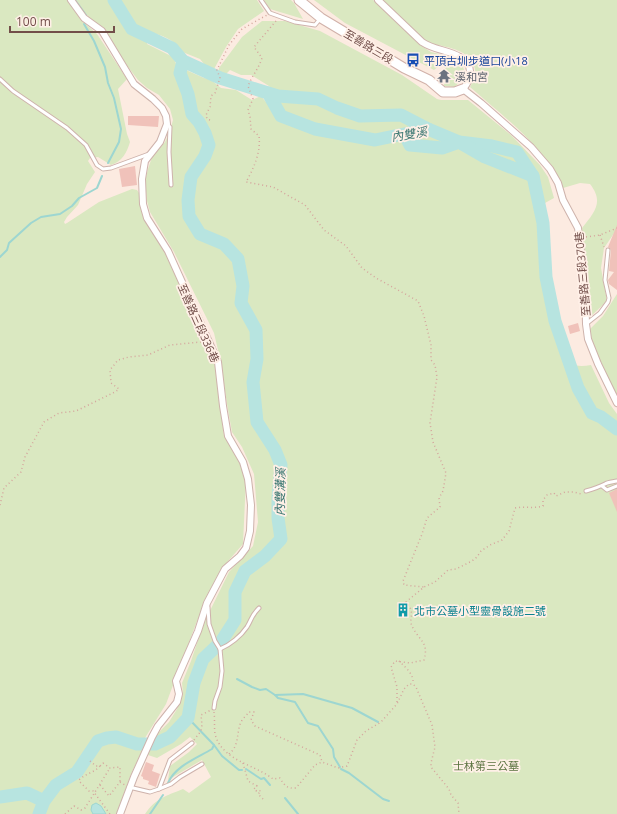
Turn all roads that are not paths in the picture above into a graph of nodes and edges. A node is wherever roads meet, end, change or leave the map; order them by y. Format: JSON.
{"nodes":[{"id":1,"x":71,"y":0,"type":"edge"},
{"id":2,"x":261,"y":0,"type":"edge"},
{"id":3,"x":299,"y":0,"type":"edge"},
{"id":4,"x":378,"y":0,"type":"edge"},
{"id":5,"x":321,"y":18,"type":"junction"},
{"id":6,"x":0,"y":79,"type":"edge"},
{"id":7,"x":463,"y":89,"type":"junction"},
{"id":8,"x":167,"y":124,"type":"junction"},
{"id":9,"x":151,"y":153,"type":"junction"},
{"id":10,"x":171,"y":185,"type":"dead end"},
{"id":11,"x":608,"y":250,"type":"road end"},
{"id":12,"x":586,"y":324,"type":"junction"},
{"id":13,"x":617,"y":403,"type":"edge"},
{"id":14,"x":617,"y":481,"type":"edge"},
{"id":15,"x":602,"y":486,"type":"junction"},
{"id":16,"x":617,"y":486,"type":"edge"},
{"id":17,"x":586,"y":491,"type":"road end"},
{"id":18,"x":207,"y":604,"type":"junction"},
{"id":19,"x":259,"y":608,"type":"dead end"},
{"id":20,"x":220,"y":649,"type":"junction"},
{"id":21,"x":214,"y":708,"type":"road end"},
{"id":22,"x":192,"y":743,"type":"road end"},
{"id":23,"x":202,"y":764,"type":"dead end"},
{"id":24,"x":129,"y":787,"type":"junction"},
{"id":25,"x":159,"y":788,"type":"junction"},
{"id":26,"x":120,"y":814,"type":"edge"}],
"edges":[{"from":1,"to":8,"type":"street"},
{"from":2,"to":5,"type":"lane"},
{"from":3,"to":5,"type":"street","name":"至善路三段"},
{"from":4,"to":7,"type":"street"},
{"from":5,"to":7,"type":"street","name":"至善路三段"},
{"from":6,"to":9,"type":"lane"},
{"from":7,"to":12,"type":"street","name":"至善路三段370巷"},
{"from":8,"to":9,"type":"street","name":"至善路三段336巷"},
{"from":8,"to":10,"type":"lane"},
{"from":9,"to":18,"type":"street","name":"至善路三段336巷"},
{"from":11,"to":12,"type":"lane"},
{"from":12,"to":13,"type":"street","name":"至善路三段370巷"},
{"from":14,"to":15,"type":"lane"},
{"from":15,"to":16,"type":"lane"},
{"from":15,"to":17,"type":"lane"},
{"from":18,"to":20,"type":"lane"},
{"from":18,"to":24,"type":"street","name":"至善路三段336巷"},
{"from":19,"to":20,"type":"lane"},
{"from":20,"to":21,"type":"lane"},
{"from":22,"to":25,"type":"lane"},
{"from":23,"to":25,"type":"lane"},
{"from":24,"to":25,"type":"lane"},
{"from":24,"to":26,"type":"street"}]}
